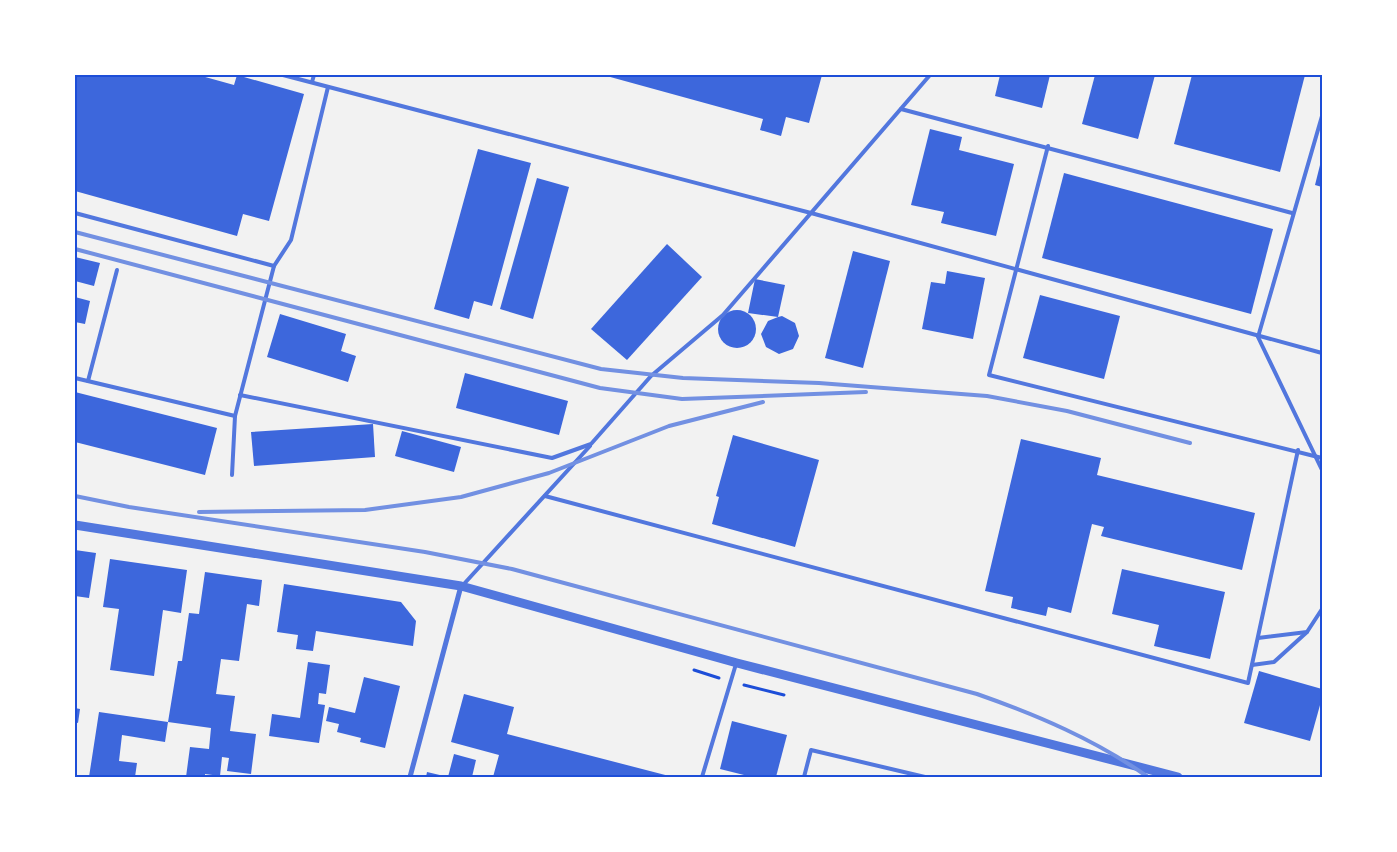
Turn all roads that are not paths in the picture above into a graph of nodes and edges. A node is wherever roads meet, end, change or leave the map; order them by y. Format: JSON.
{"nodes":[{"id":1,"x":283,"y":75,"type":"edge"},
{"id":2,"x":314,"y":75,"type":"edge"},
{"id":3,"x":930,"y":75,"type":"edge"},
{"id":4,"x":312,"y":82,"type":"junction"},
{"id":5,"x":328,"y":87,"type":"junction"},
{"id":6,"x":901,"y":109,"type":"junction"},
{"id":7,"x":1322,"y":116,"type":"edge"},
{"id":8,"x":1048,"y":146,"type":"junction"},
{"id":9,"x":75,"y":213,"type":"edge"},
{"id":10,"x":811,"y":213,"type":"junction"},
{"id":11,"x":1292,"y":213,"type":"junction"},
{"id":12,"x":274,"y":266,"type":"junction"},
{"id":13,"x":1015,"y":268,"type":"junction"},
{"id":14,"x":117,"y":270,"type":"dead end"},
{"id":15,"x":1258,"y":337,"type":"junction"},
{"id":16,"x":1322,"y":353,"type":"edge"},
{"id":17,"x":75,"y":378,"type":"edge"},
{"id":18,"x":88,"y":382,"type":"junction"},
{"id":19,"x":240,"y":396,"type":"junction"},
{"id":20,"x":235,"y":416,"type":"junction"},
{"id":21,"x":591,"y":444,"type":"junction"},
{"id":22,"x":1298,"y":450,"type":"junction"},
{"id":23,"x":1315,"y":456,"type":"junction"},
{"id":24,"x":1322,"y":458,"type":"edge"},
{"id":25,"x":1322,"y":470,"type":"edge"},
{"id":26,"x":232,"y":476,"type":"dead end"},
{"id":27,"x":545,"y":496,"type":"junction"},
{"id":28,"x":75,"y":525,"type":"edge"},
{"id":29,"x":462,"y":586,"type":"junction"},
{"id":30,"x":1322,"y":609,"type":"edge"},
{"id":31,"x":1307,"y":632,"type":"junction"},
{"id":32,"x":1258,"y":638,"type":"junction"},
{"id":33,"x":736,"y":663,"type":"junction"},
{"id":34,"x":1252,"y":665,"type":"junction"},
{"id":35,"x":410,"y":777,"type":"edge"},
{"id":36,"x":702,"y":777,"type":"edge"},
{"id":37,"x":804,"y":777,"type":"edge"},
{"id":38,"x":925,"y":777,"type":"edge"},
{"id":39,"x":1178,"y":777,"type":"edge"}],
"edges":[{"from":1,"to":4,"type":"lane"},
{"from":2,"to":4,"type":"lane"},
{"from":3,"to":6,"type":"lane"},
{"from":4,"to":5,"type":"lane"},
{"from":5,"to":10,"type":"lane"},
{"from":5,"to":12,"type":"lane"},
{"from":6,"to":8,"type":"lane"},
{"from":6,"to":10,"type":"lane"},
{"from":7,"to":11,"type":"lane"},
{"from":8,"to":11,"type":"lane"},
{"from":8,"to":13,"type":"lane"},
{"from":9,"to":12,"type":"lane"},
{"from":10,"to":13,"type":"lane"},
{"from":10,"to":21,"type":"lane"},
{"from":11,"to":15,"type":"lane"},
{"from":12,"to":19,"type":"lane"},
{"from":13,"to":15,"type":"lane"},
{"from":13,"to":22,"type":"lane"},
{"from":14,"to":18,"type":"lane"},
{"from":15,"to":16,"type":"lane"},
{"from":15,"to":23,"type":"lane"},
{"from":17,"to":18,"type":"lane"},
{"from":18,"to":20,"type":"lane"},
{"from":19,"to":20,"type":"lane"},
{"from":19,"to":21,"type":"lane"},
{"from":20,"to":26,"type":"lane"},
{"from":21,"to":27,"type":"lane"},
{"from":22,"to":23,"type":"lane"},
{"from":22,"to":32,"type":"lane"},
{"from":23,"to":24,"type":"lane"},
{"from":23,"to":25,"type":"lane"},
{"from":27,"to":29,"type":"lane"},
{"from":27,"to":34,"type":"lane"},
{"from":28,"to":29,"type":"street"},
{"from":29,"to":33,"type":"street"},
{"from":29,"to":35,"type":"street"},
{"from":30,"to":31,"type":"lane"},
{"from":31,"to":32,"type":"lane"},
{"from":31,"to":34,"type":"lane"},
{"from":32,"to":34,"type":"lane"},
{"from":33,"to":36,"type":"lane"},
{"from":33,"to":39,"type":"street"},
{"from":37,"to":38,"type":"lane"}]}
